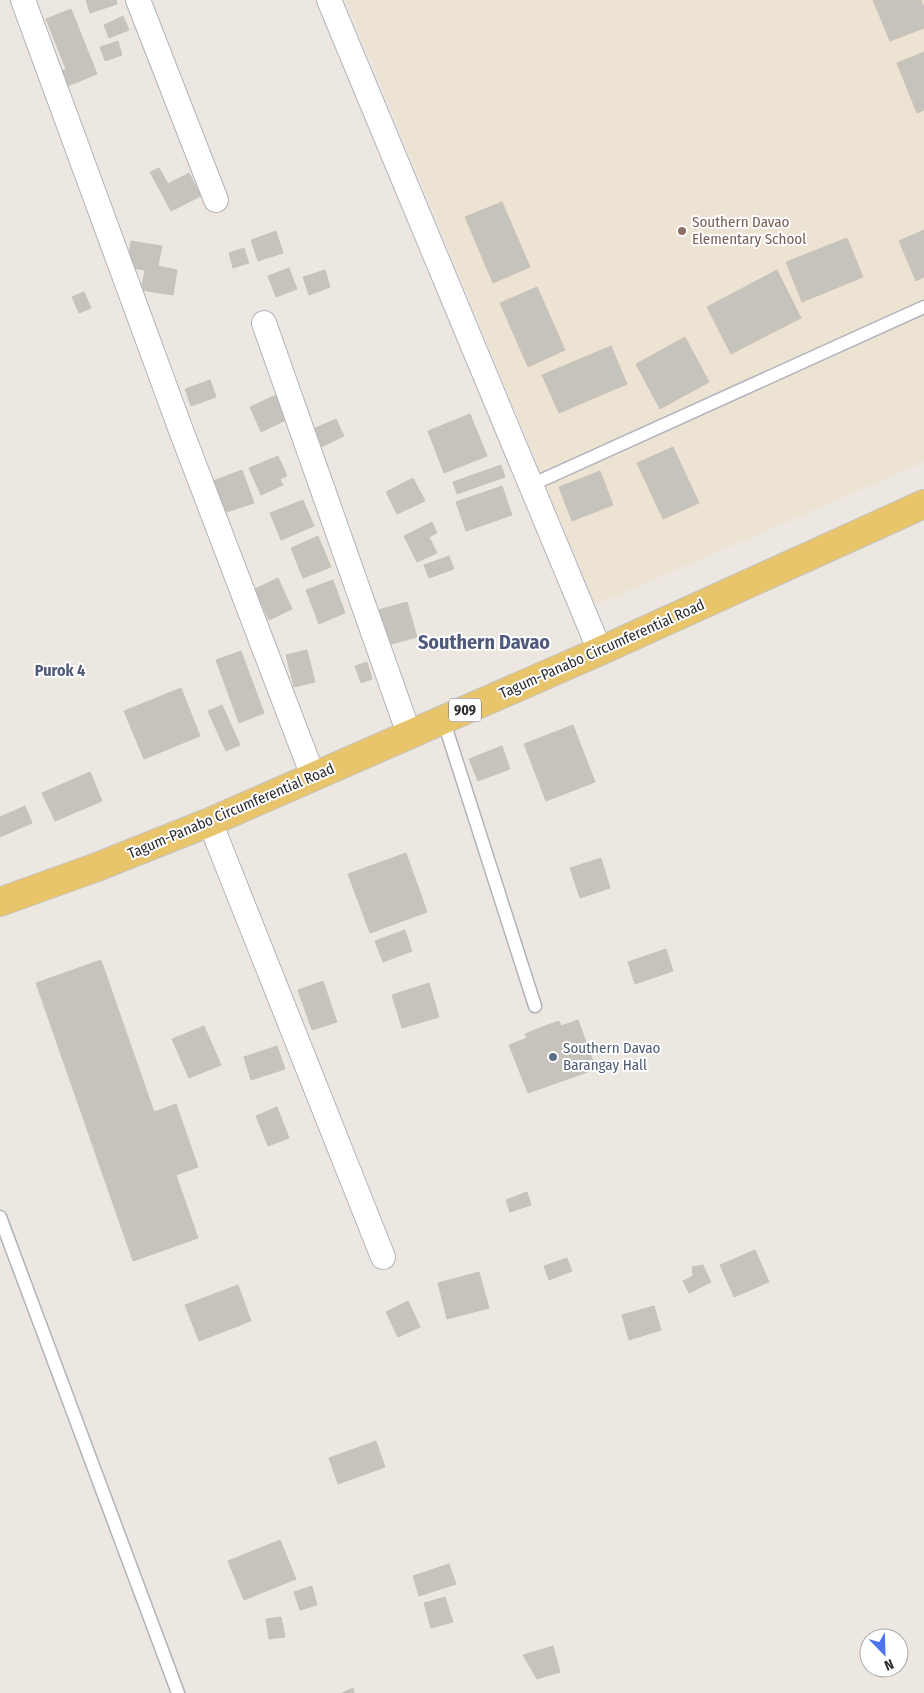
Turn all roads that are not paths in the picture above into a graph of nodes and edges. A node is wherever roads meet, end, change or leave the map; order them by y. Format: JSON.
{"nodes":[{"id":1,"x":23,"y":0,"type":"edge"},
{"id":2,"x":138,"y":0,"type":"edge"},
{"id":3,"x":329,"y":0,"type":"edge"},
{"id":4,"x":216,"y":200,"type":"dead end"},
{"id":5,"x":924,"y":307,"type":"edge"},
{"id":6,"x":264,"y":323,"type":"dead end"},
{"id":7,"x":531,"y":485,"type":"junction"},
{"id":8,"x":924,"y":504,"type":"edge"},
{"id":9,"x":600,"y":651,"type":"junction"},
{"id":10,"x":443,"y":719,"type":"junction"},
{"id":11,"x":408,"y":734,"type":"junction"},
{"id":12,"x":313,"y":776,"type":"junction"},
{"id":13,"x":210,"y":822,"type":"junction"},
{"id":14,"x":0,"y":902,"type":"edge"},
{"id":15,"x":535,"y":1006,"type":"dead end"},
{"id":16,"x":0,"y":1217,"type":"edge"},
{"id":17,"x":383,"y":1257,"type":"dead end"},
{"id":18,"x":178,"y":1693,"type":"edge"}],
"edges":[{"from":1,"to":12,"type":"street"},
{"from":2,"to":4,"type":"street"},
{"from":3,"to":7,"type":"street"},
{"from":5,"to":7,"type":"lane"},
{"from":6,"to":11,"type":"street"},
{"from":7,"to":9,"type":"street"},
{"from":8,"to":9,"type":"main road","name":"Tagum-Panabo Circumferential Road","number":"909"},
{"from":9,"to":10,"type":"main road","name":"Tagum-Panabo Circumferential Road","number":"909"},
{"from":10,"to":11,"type":"main road","name":"Tagum-Panabo Circumferential Road","number":"909"},
{"from":10,"to":15,"type":"lane"},
{"from":11,"to":12,"type":"main road","name":"Tagum-Panabo Circumferential Road","number":"909"},
{"from":12,"to":13,"type":"main road","name":"Tagum-Panabo Circumferential Road","number":"909"},
{"from":13,"to":14,"type":"main road","name":"Tagum-Panabo Circumferential Road","number":"909"},
{"from":13,"to":17,"type":"street"},
{"from":16,"to":18,"type":"lane"}]}
